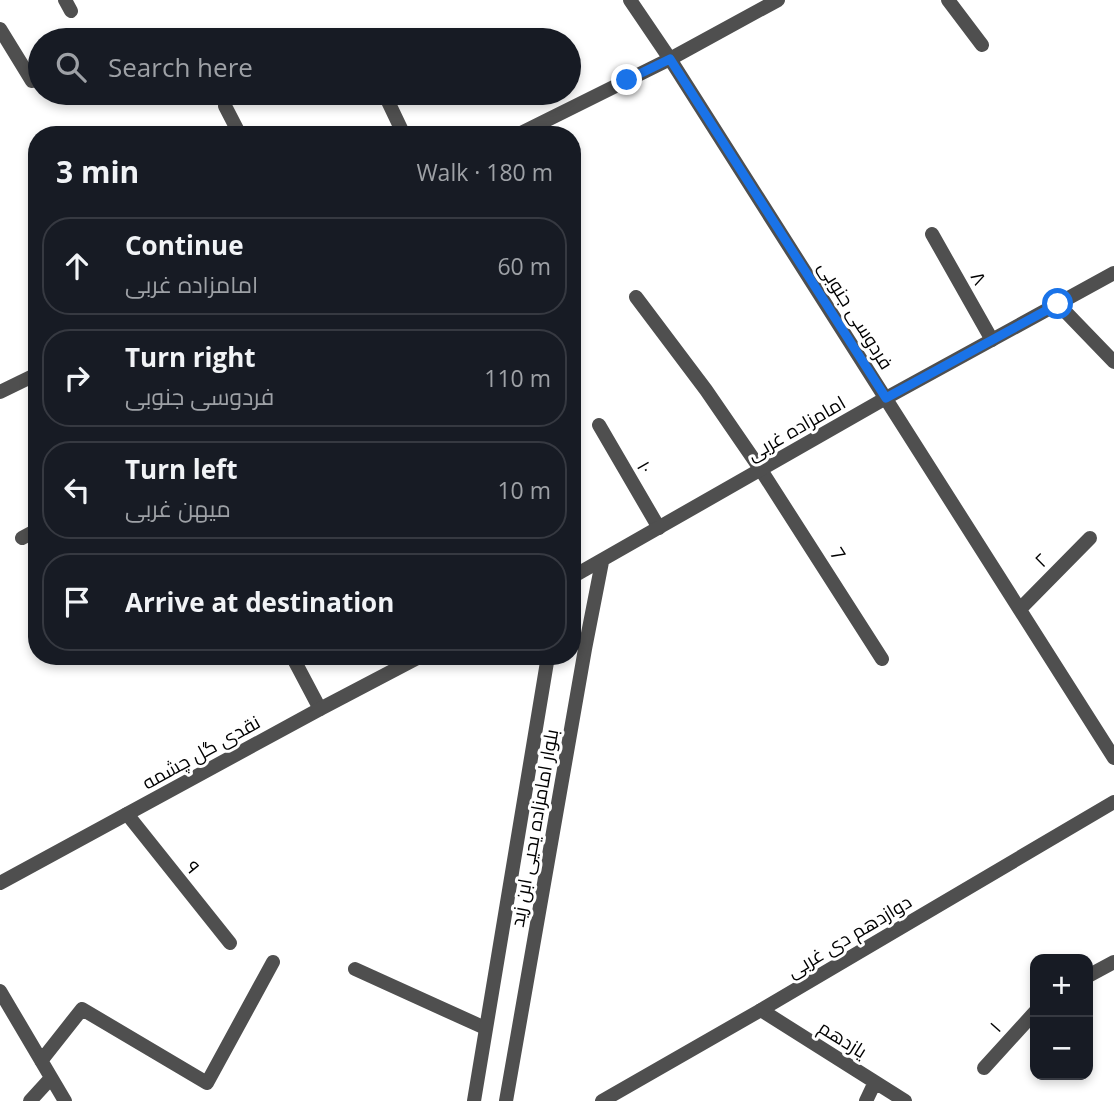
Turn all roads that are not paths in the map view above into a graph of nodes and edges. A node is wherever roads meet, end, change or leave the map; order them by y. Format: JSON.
{"nodes":[{"id":1,"x":630,"y":0,"type":"edge"},
{"id":2,"x":778,"y":0,"type":"edge"},
{"id":3,"x":948,"y":0,"type":"edge"},
{"id":4,"x":0,"y":29,"type":"edge"},
{"id":5,"x":982,"y":45,"type":"dead end"},
{"id":6,"x":670,"y":59,"type":"junction"},
{"id":7,"x":28,"y":74,"type":"edge"},
{"id":8,"x":581,"y":103,"type":"edge"},
{"id":9,"x":390,"y":105,"type":"edge"},
{"id":10,"x":577,"y":105,"type":"edge"},
{"id":11,"x":225,"y":106,"type":"dead end"},
{"id":12,"x":235,"y":126,"type":"edge"},
{"id":13,"x":400,"y":126,"type":"edge"},
{"id":14,"x":535,"y":126,"type":"edge"},
{"id":15,"x":932,"y":234,"type":"dead end"},
{"id":16,"x":1114,"y":274,"type":"edge"},
{"id":17,"x":636,"y":297,"type":"dead end"},
{"id":18,"x":1058,"y":304,"type":"junction"},
{"id":19,"x":992,"y":341,"type":"junction"},
{"id":20,"x":1114,"y":362,"type":"edge"},
{"id":21,"x":28,"y":378,"type":"edge"},
{"id":22,"x":0,"y":392,"type":"edge"},
{"id":23,"x":886,"y":398,"type":"junction"},
{"id":24,"x":599,"y":425,"type":"dead end"},
{"id":25,"x":761,"y":470,"type":"junction"},
{"id":26,"x":659,"y":528,"type":"junction"},
{"id":27,"x":28,"y":535,"type":"edge"},
{"id":28,"x":22,"y":538,"type":"dead end"},
{"id":29,"x":1090,"y":538,"type":"dead end"},
{"id":30,"x":602,"y":562,"type":"junction"},
{"id":31,"x":581,"y":572,"type":"edge"},
{"id":32,"x":1020,"y":609,"type":"junction"},
{"id":33,"x":882,"y":660,"type":"dead end"},
{"id":34,"x":297,"y":665,"type":"edge"},
{"id":35,"x":404,"y":665,"type":"edge"},
{"id":36,"x":546,"y":665,"type":"edge"},
{"id":37,"x":320,"y":709,"type":"junction"},
{"id":38,"x":1114,"y":758,"type":"edge"},
{"id":39,"x":1114,"y":802,"type":"edge"},
{"id":40,"x":127,"y":814,"type":"junction"},
{"id":41,"x":0,"y":883,"type":"edge"},
{"id":42,"x":230,"y":943,"type":"dead end"},
{"id":43,"x":273,"y":962,"type":"dead end"},
{"id":44,"x":1114,"y":962,"type":"edge"},
{"id":45,"x":355,"y":969,"type":"dead end"},
{"id":46,"x":1093,"y":973,"type":"edge"},
{"id":47,"x":0,"y":991,"type":"edge"},
{"id":48,"x":761,"y":1010,"type":"junction"},
{"id":49,"x":1030,"y":1017,"type":"edge"},
{"id":50,"x":485,"y":1028,"type":"junction"},
{"id":51,"x":41,"y":1061,"type":"junction"},
{"id":52,"x":984,"y":1068,"type":"dead end"},
{"id":53,"x":51,"y":1078,"type":"junction"},
{"id":54,"x":875,"y":1082,"type":"junction"},
{"id":55,"x":30,"y":1101,"type":"edge"},
{"id":56,"x":65,"y":1101,"type":"edge"},
{"id":57,"x":474,"y":1101,"type":"edge"},
{"id":58,"x":506,"y":1101,"type":"edge"},
{"id":59,"x":602,"y":1101,"type":"edge"},
{"id":60,"x":866,"y":1101,"type":"edge"},
{"id":61,"x":905,"y":1101,"type":"edge"}],
"edges":[{"from":1,"to":6,"type":"street","name":"فردوسی جنوبی"},
{"from":2,"to":6,"type":"street"},
{"from":3,"to":5,"type":"street"},
{"from":4,"to":7,"type":"street"},
{"from":6,"to":8,"type":"street"},
{"from":6,"to":23,"type":"street","name":"فردوسی جنوبی"},
{"from":9,"to":13,"type":"street"},
{"from":10,"to":14,"type":"street"},
{"from":11,"to":12,"type":"street"},
{"from":15,"to":19,"type":"street","name":"۸"},
{"from":16,"to":18,"type":"street","name":"امامزاده غربی"},
{"from":17,"to":25,"type":"street","name":"7"},
{"from":18,"to":19,"type":"street","name":"امامزاده غربی"},
{"from":18,"to":20,"type":"street"},
{"from":19,"to":23,"type":"street","name":"امامزاده غربی"},
{"from":21,"to":22,"type":"street"},
{"from":23,"to":25,"type":"street","name":"امامزاده غربی"},
{"from":23,"to":32,"type":"street","name":"فردوسی جنوبی"},
{"from":24,"to":26,"type":"street","name":"۱۰"},
{"from":25,"to":26,"type":"street","name":"امامزاده غربی"},
{"from":25,"to":33,"type":"street","name":"7"},
{"from":26,"to":30,"type":"street","name":"امامزاده غربی"},
{"from":27,"to":28,"type":"street"},
{"from":29,"to":32,"type":"street","name":"۲"},
{"from":30,"to":31,"type":"street","name":"امامزاده غربی"},
{"from":30,"to":58,"type":"street","name":"بلوار امامزاده یحیی ابن زید"},
{"from":32,"to":38,"type":"street","name":"فردوسی جنوبی"},
{"from":34,"to":37,"type":"street"},
{"from":35,"to":37,"type":"street","name":"نقدی گل چشمه"},
{"from":36,"to":50,"type":"street","name":"بلوار امامزاده یحیی ابن زید"},
{"from":37,"to":40,"type":"street","name":"نقدی گل چشمه"},
{"from":39,"to":48,"type":"street","name":"دوازدهم دی غربی"},
{"from":40,"to":41,"type":"street","name":"نقدی گل چشمه"},
{"from":40,"to":42,"type":"street","name":"۹"},
{"from":43,"to":51,"type":"street"},
{"from":44,"to":46,"type":"street"},
{"from":45,"to":50,"type":"street"},
{"from":47,"to":51,"type":"street"},
{"from":48,"to":54,"type":"street","name":"یازدهم"},
{"from":48,"to":59,"type":"street","name":"دوازدهم دی غربی"},
{"from":49,"to":52,"type":"street","name":"۱"},
{"from":50,"to":57,"type":"street","name":"بلوار امامزاده یحیی ابن زید"},
{"from":51,"to":53,"type":"street"},
{"from":53,"to":55,"type":"street"},
{"from":53,"to":56,"type":"street"},
{"from":54,"to":60,"type":"street"},
{"from":54,"to":61,"type":"street","name":"یازدهم"}]}
